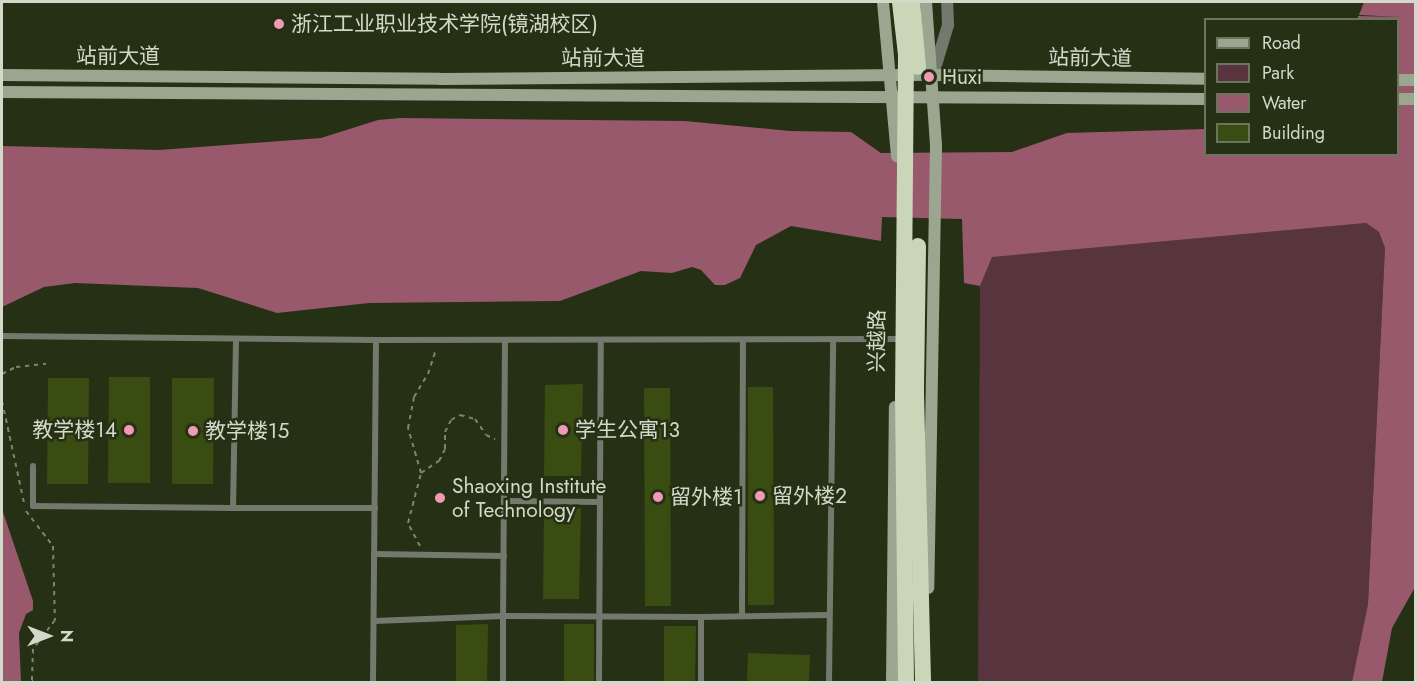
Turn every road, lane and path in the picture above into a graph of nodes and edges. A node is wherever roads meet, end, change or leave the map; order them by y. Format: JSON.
{"nodes":[{"id":1,"x":883,"y":2,"type":"edge"},
{"id":2,"x":900,"y":2,"type":"edge"},
{"id":3,"x":912,"y":2,"type":"edge"},
{"id":4,"x":926,"y":2,"type":"edge"},
{"id":5,"x":947,"y":2,"type":"edge"},
{"id":6,"x":2,"y":75,"type":"edge"},
{"id":7,"x":933,"y":75,"type":"junction"},
{"id":8,"x":890,"y":76,"type":"junction"},
{"id":9,"x":1204,"y":79,"type":"edge"},
{"id":10,"x":1399,"y":80,"type":"edge"},
{"id":11,"x":1416,"y":80,"type":"edge"},
{"id":12,"x":2,"y":92,"type":"edge"},
{"id":13,"x":934,"y":99,"type":"junction"},
{"id":14,"x":1204,"y":99,"type":"edge"},
{"id":15,"x":1399,"y":99,"type":"edge"},
{"id":16,"x":1416,"y":99,"type":"edge"},
{"id":17,"x":894,"y":100,"type":"junction"},
{"id":18,"x":2,"y":336,"type":"edge"},
{"id":19,"x":236,"y":339,"type":"junction"},
{"id":20,"x":896,"y":339,"type":"junction"},
{"id":21,"x":376,"y":340,"type":"junction"},
{"id":22,"x":439,"y":340,"type":"junction"},
{"id":23,"x":505,"y":340,"type":"junction"},
{"id":24,"x":601,"y":340,"type":"junction"},
{"id":25,"x":743,"y":340,"type":"junction"},
{"id":26,"x":833,"y":340,"type":"junction"},
{"id":27,"x":46,"y":364,"type":"dead end"},
{"id":28,"x":2,"y":374,"type":"edge"},
{"id":29,"x":2,"y":400,"type":"edge"},
{"id":30,"x":504,"y":438,"type":"junction"},
{"id":31,"x":33,"y":465,"type":"dead end"},
{"id":32,"x":421,"y":473,"type":"junction"},
{"id":33,"x":504,"y":501,"type":"junction"},
{"id":34,"x":599,"y":502,"type":"junction"},
{"id":35,"x":233,"y":508,"type":"junction"},
{"id":36,"x":375,"y":508,"type":"junction"},
{"id":37,"x":375,"y":554,"type":"junction"},
{"id":38,"x":426,"y":555,"type":"junction"},
{"id":39,"x":504,"y":556,"type":"junction"},
{"id":40,"x":599,"y":615,"type":"junction"},
{"id":41,"x":829,"y":615,"type":"junction"},
{"id":42,"x":503,"y":616,"type":"junction"},
{"id":43,"x":742,"y":616,"type":"junction"},
{"id":44,"x":701,"y":617,"type":"junction"},
{"id":45,"x":374,"y":621,"type":"junction"},
{"id":46,"x":32,"y":682,"type":"edge"},
{"id":47,"x":373,"y":682,"type":"edge"},
{"id":48,"x":503,"y":682,"type":"edge"},
{"id":49,"x":598,"y":682,"type":"edge"},
{"id":50,"x":701,"y":682,"type":"edge"},
{"id":51,"x":828,"y":682,"type":"edge"},
{"id":52,"x":892,"y":682,"type":"edge"},
{"id":53,"x":906,"y":682,"type":"edge"},
{"id":54,"x":924,"y":682,"type":"edge"}],
"edges":[{"from":1,"to":8,"type":"main road","name":"兴越路"},
{"from":2,"to":53,"type":"highway","bridge":true},
{"from":3,"to":54,"type":"highway","bridge":true},
{"from":4,"to":7,"type":"main road"},
{"from":5,"to":7,"type":"street"},
{"from":6,"to":8,"type":"main road","name":"站前大道"},
{"from":7,"to":8,"type":"main road","name":"站前大道"},
{"from":7,"to":9,"type":"main road","name":"站前大道"},
{"from":7,"to":13,"type":"main road"},
{"from":8,"to":17,"type":"main road","name":"兴越路"},
{"from":10,"to":11,"type":"main road"},
{"from":12,"to":17,"type":"main road","name":"站前大道"},
{"from":13,"to":14,"type":"main road","name":"站前大道"},
{"from":13,"to":17,"type":"main road","name":"站前大道"},
{"from":13,"to":54,"type":"main road"},
{"from":15,"to":16,"type":"main road"},
{"from":17,"to":20,"type":"main road","name":"兴越路"},
{"from":18,"to":19,"type":"lane"},
{"from":19,"to":21,"type":"lane"},
{"from":19,"to":35,"type":"lane"},
{"from":20,"to":26,"type":"lane"},
{"from":20,"to":52,"type":"main road","name":"兴越路"},
{"from":21,"to":22,"type":"lane"},
{"from":21,"to":36,"type":"lane"},
{"from":22,"to":23,"type":"lane"},
{"from":22,"to":32,"type":"path"},
{"from":23,"to":24,"type":"lane"},
{"from":23,"to":30,"type":"lane"},
{"from":24,"to":25,"type":"lane"},
{"from":24,"to":34,"type":"lane"},
{"from":25,"to":26,"type":"lane"},
{"from":25,"to":43,"type":"lane"},
{"from":26,"to":41,"type":"lane"},
{"from":27,"to":28,"type":"path"},
{"from":29,"to":46,"type":"path"},
{"from":30,"to":32,"type":"path"},
{"from":30,"to":33,"type":"lane"},
{"from":31,"to":35,"type":"lane"},
{"from":32,"to":38,"type":"path"},
{"from":33,"to":34,"type":"lane"},
{"from":33,"to":39,"type":"lane"},
{"from":34,"to":40,"type":"lane"},
{"from":35,"to":36,"type":"lane"},
{"from":36,"to":37,"type":"lane"},
{"from":37,"to":38,"type":"lane"},
{"from":37,"to":45,"type":"lane"},
{"from":38,"to":39,"type":"lane"},
{"from":39,"to":42,"type":"lane"},
{"from":40,"to":42,"type":"lane"},
{"from":40,"to":44,"type":"lane"},
{"from":40,"to":49,"type":"lane"},
{"from":41,"to":43,"type":"lane"},
{"from":41,"to":51,"type":"lane"},
{"from":42,"to":45,"type":"lane"},
{"from":42,"to":48,"type":"lane"},
{"from":43,"to":44,"type":"lane"},
{"from":44,"to":50,"type":"lane"},
{"from":45,"to":47,"type":"lane"}]}
